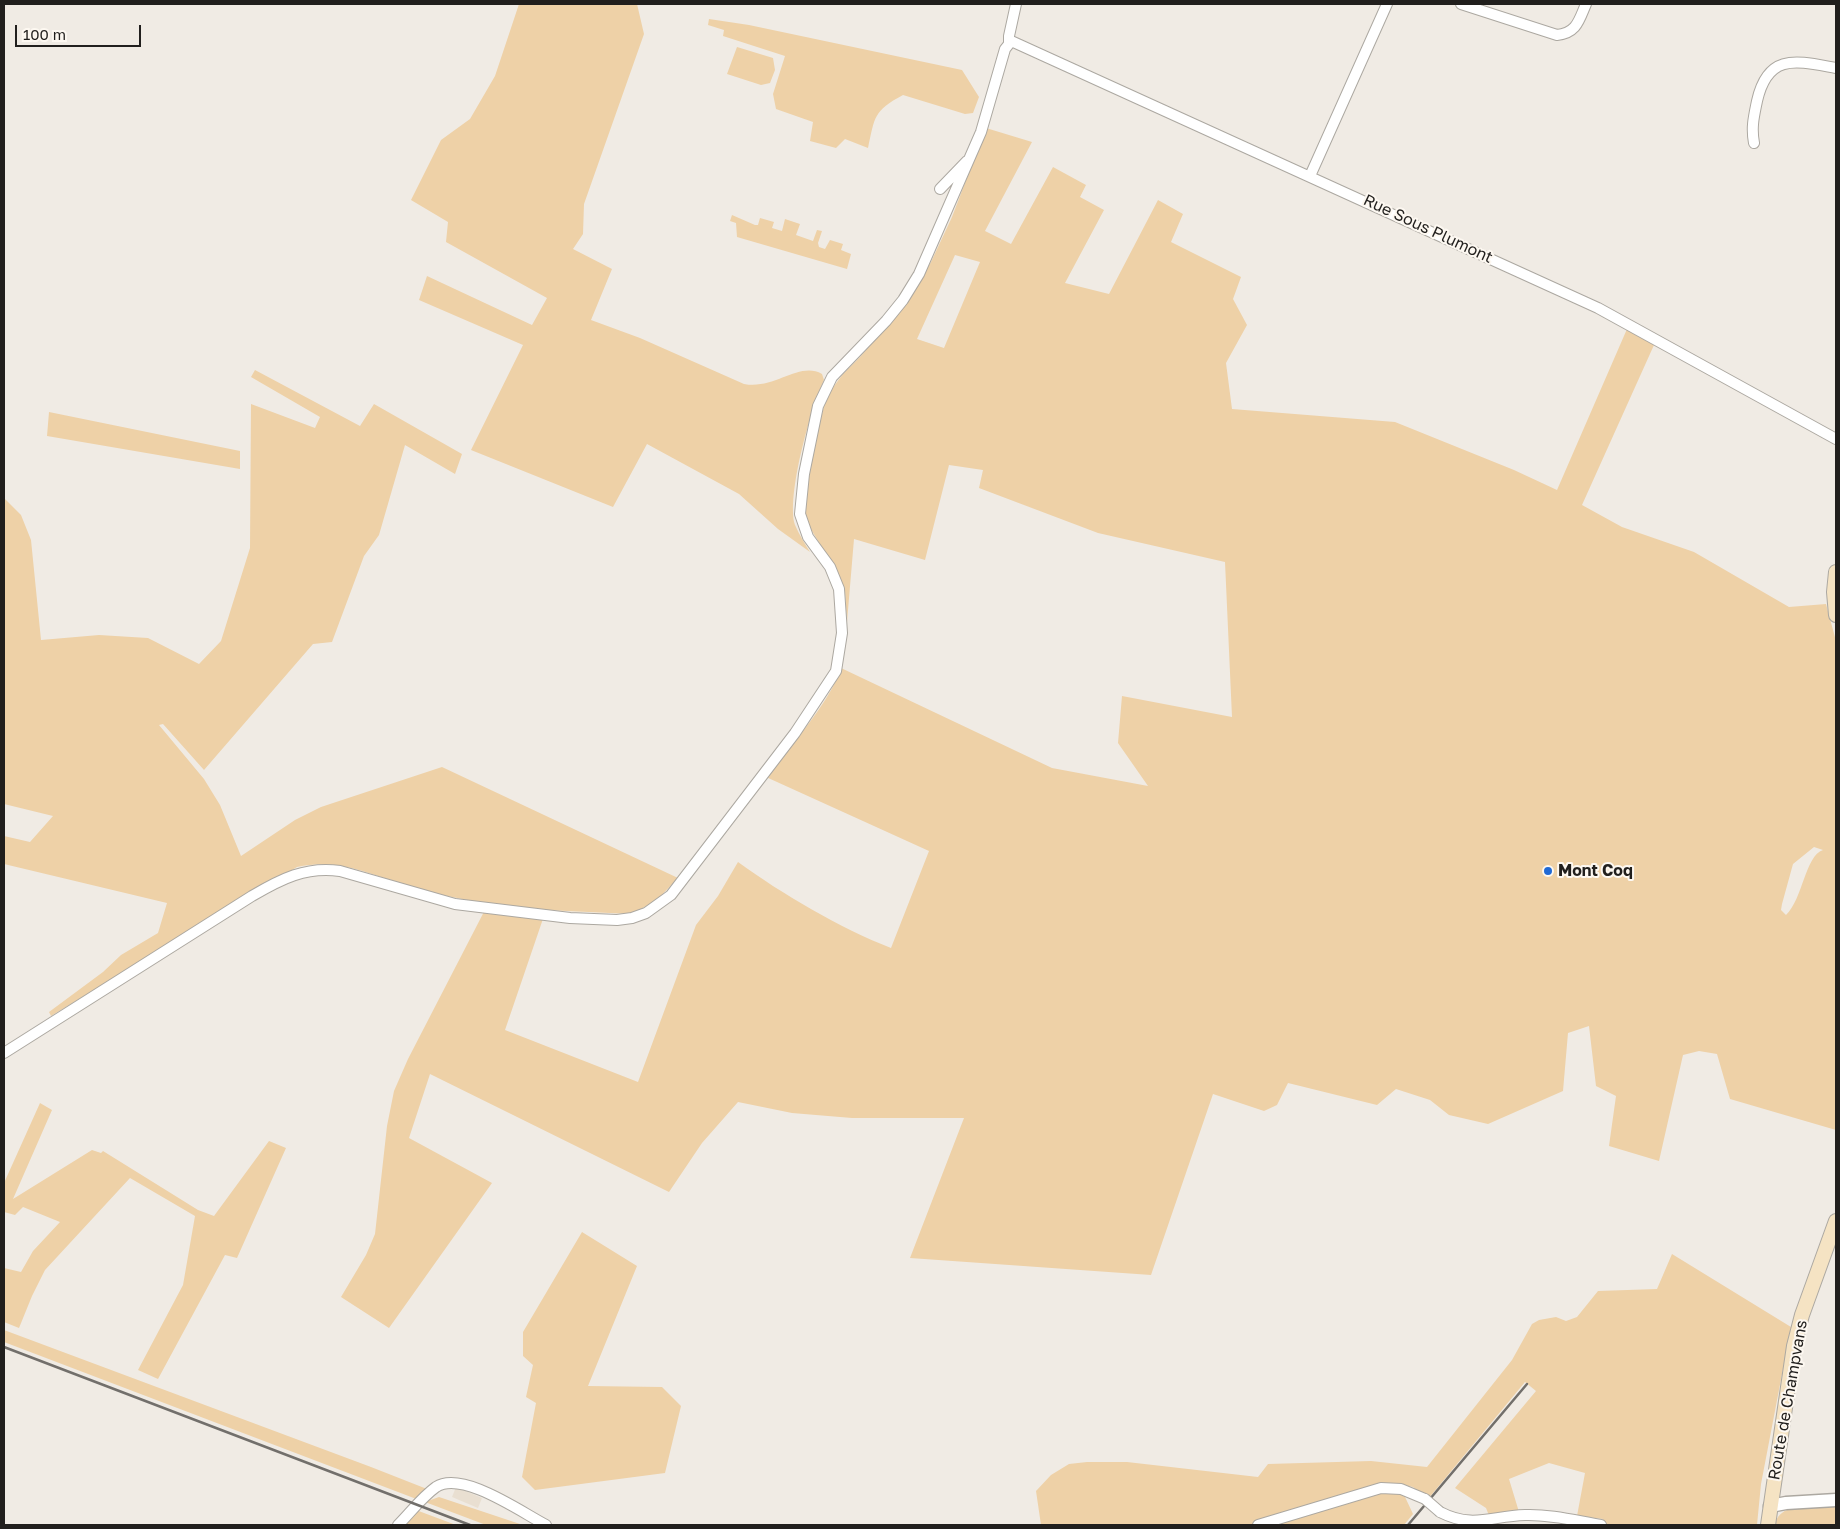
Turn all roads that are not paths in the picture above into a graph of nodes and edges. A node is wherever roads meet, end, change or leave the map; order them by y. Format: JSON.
{"nodes":[{"id":1,"x":1016,"y":4,"type":"edge"},
{"id":2,"x":1387,"y":4,"type":"edge"},
{"id":3,"x":1461,"y":4,"type":"edge"},
{"id":4,"x":1586,"y":4,"type":"edge"},
{"id":5,"x":1009,"y":40,"type":"junction"},
{"id":6,"x":1836,"y":68,"type":"edge"},
{"id":7,"x":1754,"y":143,"type":"dead end"},
{"id":8,"x":970,"y":156,"type":"junction"},
{"id":9,"x":1310,"y":176,"type":"junction"},
{"id":10,"x":940,"y":189,"type":"dead end"},
{"id":11,"x":1836,"y":439,"type":"edge"},
{"id":12,"x":1836,"y":572,"type":"edge"},
{"id":13,"x":1836,"y":616,"type":"edge"},
{"id":14,"x":4,"y":1053,"type":"edge"},
{"id":15,"x":1836,"y":1222,"type":"edge"},
{"id":16,"x":1836,"y":1500,"type":"edge"},
{"id":17,"x":1766,"y":1519,"type":"edge"},
{"id":18,"x":398,"y":1525,"type":"edge"},
{"id":19,"x":546,"y":1525,"type":"edge"},
{"id":20,"x":1258,"y":1525,"type":"edge"},
{"id":21,"x":1601,"y":1525,"type":"edge"}],
"edges":[{"from":1,"to":5,"type":"street"},
{"from":2,"to":9,"type":"street"},
{"from":3,"to":4,"type":"street"},
{"from":5,"to":8,"type":"street"},
{"from":5,"to":9,"type":"street","name":"Rue Sous Plumont"},
{"from":6,"to":7,"type":"street"},
{"from":8,"to":10,"type":"street"},
{"from":8,"to":14,"type":"street"},
{"from":9,"to":11,"type":"street","name":"Rue Sous Plumont"},
{"from":12,"to":13,"type":"main road"},
{"from":15,"to":17,"type":"main road","name":"Route de Champvans"},
{"from":16,"to":17,"type":"street"},
{"from":18,"to":19,"type":"street"},
{"from":20,"to":21,"type":"street","bridge":true}]}
